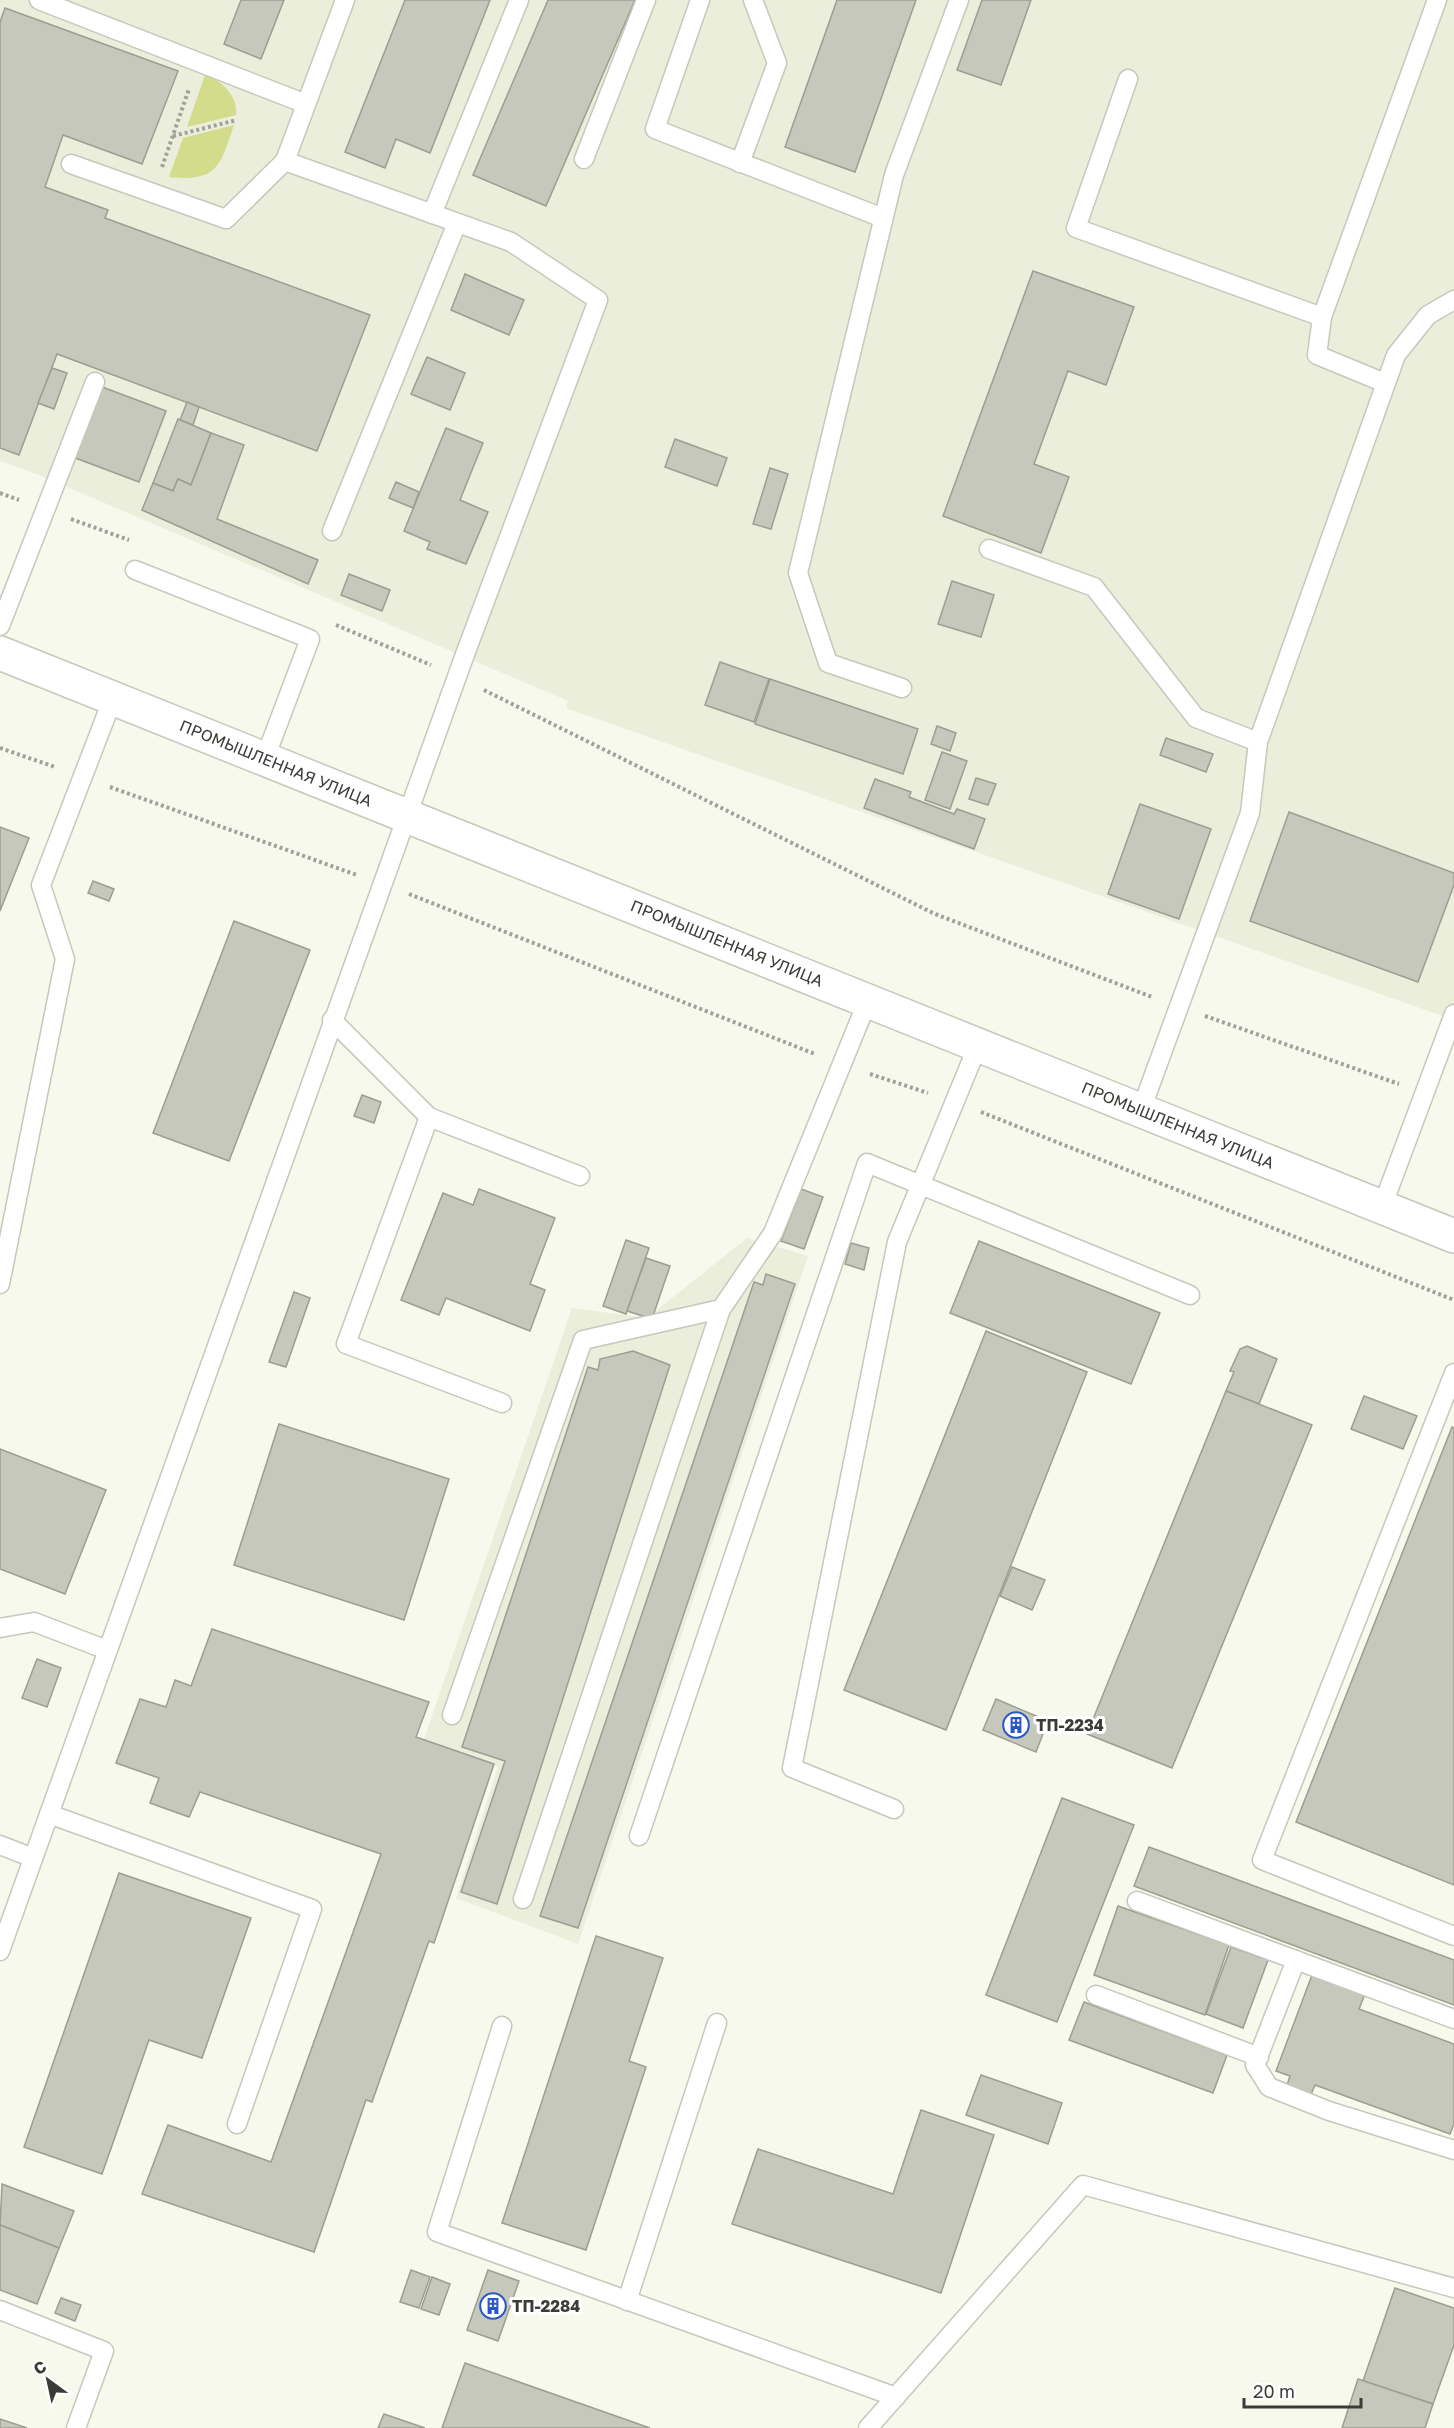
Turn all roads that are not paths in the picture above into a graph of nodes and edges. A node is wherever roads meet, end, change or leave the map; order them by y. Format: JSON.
{"nodes":[{"id":1,"x":39,"y":0,"type":"edge"},
{"id":2,"x":345,"y":0,"type":"edge"},
{"id":3,"x":519,"y":0,"type":"edge"},
{"id":4,"x":646,"y":0,"type":"edge"},
{"id":5,"x":700,"y":0,"type":"edge"},
{"id":6,"x":753,"y":0,"type":"edge"},
{"id":7,"x":959,"y":0,"type":"edge"},
{"id":8,"x":1437,"y":0,"type":"edge"},
{"id":9,"x":1128,"y":79,"type":"dead end"},
{"id":10,"x":306,"y":104,"type":"junction"},
{"id":11,"x":584,"y":159,"type":"dead end"},
{"id":12,"x":285,"y":161,"type":"junction"},
{"id":13,"x":740,"y":163,"type":"junction"},
{"id":14,"x":71,"y":164,"type":"dead end"},
{"id":15,"x":432,"y":214,"type":"junction"},
{"id":16,"x":883,"y":218,"type":"junction"},
{"id":17,"x":457,"y":223,"type":"junction"},
{"id":18,"x":1454,"y":300,"type":"edge"},
{"id":19,"x":1322,"y":317,"type":"junction"},
{"id":20,"x":94,"y":382,"type":"dead end"},
{"id":21,"x":1385,"y":382,"type":"junction"},
{"id":22,"x":332,"y":531,"type":"dead end"},
{"id":23,"x":989,"y":549,"type":"dead end"},
{"id":24,"x":135,"y":570,"type":"dead end"},
{"id":25,"x":0,"y":626,"type":"edge"},
{"id":26,"x":0,"y":653,"type":"edge"},
{"id":27,"x":902,"y":688,"type":"dead end"},
{"id":28,"x":113,"y":698,"type":"junction"},
{"id":29,"x":1258,"y":742,"type":"junction"},
{"id":30,"x":265,"y":758,"type":"junction"},
{"id":31,"x":407,"y":815,"type":"junction"},
{"id":32,"x":868,"y":1000,"type":"junction"},
{"id":33,"x":1454,"y":1014,"type":"edge"},
{"id":34,"x":332,"y":1020,"type":"junction"},
{"id":35,"x":978,"y":1045,"type":"junction"},
{"id":36,"x":1141,"y":1110,"type":"junction"},
{"id":37,"x":429,"y":1117,"type":"junction"},
{"id":38,"x":580,"y":1176,"type":"dead end"},
{"id":39,"x":921,"y":1185,"type":"junction"},
{"id":40,"x":1382,"y":1207,"type":"junction"},
{"id":41,"x":1454,"y":1236,"type":"edge"},
{"id":42,"x":0,"y":1284,"type":"edge"},
{"id":43,"x":1190,"y":1295,"type":"dead end"},
{"id":44,"x":721,"y":1309,"type":"junction"},
{"id":45,"x":1454,"y":1373,"type":"edge"},
{"id":46,"x":502,"y":1403,"type":"dead end"},
{"id":47,"x":0,"y":1628,"type":"edge"},
{"id":48,"x":108,"y":1650,"type":"junction"},
{"id":49,"x":452,"y":1715,"type":"dead end"},
{"id":50,"x":894,"y":1809,"type":"dead end"},
{"id":51,"x":49,"y":1814,"type":"junction"},
{"id":52,"x":639,"y":1836,"type":"dead end"},
{"id":53,"x":0,"y":1845,"type":"edge"},
{"id":54,"x":33,"y":1858,"type":"junction"},
{"id":55,"x":524,"y":1899,"type":"dead end"},
{"id":56,"x":1137,"y":1901,"type":"dead end"},
{"id":57,"x":1454,"y":1936,"type":"edge"},
{"id":58,"x":0,"y":1951,"type":"edge"},
{"id":59,"x":1296,"y":1960,"type":"junction"},
{"id":60,"x":1096,"y":1995,"type":"dead end"},
{"id":61,"x":1454,"y":2019,"type":"edge"},
{"id":62,"x":717,"y":2023,"type":"dead end"},
{"id":63,"x":502,"y":2026,"type":"dead end"},
{"id":64,"x":1259,"y":2057,"type":"junction"},
{"id":65,"x":237,"y":2124,"type":"dead end"},
{"id":66,"x":1454,"y":2150,"type":"edge"},
{"id":67,"x":1454,"y":2288,"type":"edge"},
{"id":68,"x":627,"y":2301,"type":"junction"},
{"id":69,"x":0,"y":2310,"type":"edge"},
{"id":70,"x":896,"y":2397,"type":"junction"},
{"id":71,"x":76,"y":2428,"type":"edge"},
{"id":72,"x":868,"y":2428,"type":"edge"}],
"edges":[{"from":1,"to":10,"type":"lane"},
{"from":2,"to":10,"type":"lane"},
{"from":3,"to":15,"type":"lane"},
{"from":4,"to":11,"type":"lane"},
{"from":5,"to":13,"type":"lane"},
{"from":6,"to":13,"type":"lane"},
{"from":7,"to":16,"type":"lane"},
{"from":8,"to":19,"type":"lane"},
{"from":9,"to":19,"type":"lane"},
{"from":10,"to":12,"type":"lane"},
{"from":12,"to":14,"type":"lane"},
{"from":12,"to":15,"type":"lane"},
{"from":13,"to":16,"type":"lane"},
{"from":15,"to":17,"type":"lane"},
{"from":16,"to":27,"type":"lane"},
{"from":17,"to":22,"type":"lane"},
{"from":17,"to":31,"type":"lane"},
{"from":18,"to":21,"type":"lane"},
{"from":19,"to":21,"type":"lane"},
{"from":20,"to":25,"type":"lane"},
{"from":21,"to":29,"type":"lane"},
{"from":23,"to":29,"type":"lane"},
{"from":24,"to":30,"type":"lane"},
{"from":26,"to":28,"type":"street","name":"ПРОМЫШЛЕННАЯ УЛИЦА"},
{"from":28,"to":30,"type":"street","name":"ПРОМЫШЛЕННАЯ УЛИЦА"},
{"from":28,"to":42,"type":"lane"},
{"from":29,"to":36,"type":"lane"},
{"from":30,"to":31,"type":"street","name":"ПРОМЫШЛЕННАЯ УЛИЦА"},
{"from":31,"to":32,"type":"street","name":"ПРОМЫШЛЕННАЯ УЛИЦА"},
{"from":31,"to":34,"type":"lane"},
{"from":32,"to":35,"type":"street","name":"ПРОМЫШЛЕННАЯ УЛИЦА"},
{"from":32,"to":44,"type":"lane"},
{"from":33,"to":40,"type":"lane"},
{"from":34,"to":37,"type":"lane"},
{"from":34,"to":48,"type":"lane"},
{"from":35,"to":36,"type":"street","name":"ПРОМЫШЛЕННАЯ УЛИЦА"},
{"from":35,"to":39,"type":"lane"},
{"from":36,"to":40,"type":"street","name":"ПРОМЫШЛЕННАЯ УЛИЦА"},
{"from":37,"to":38,"type":"lane"},
{"from":37,"to":46,"type":"lane"},
{"from":39,"to":43,"type":"lane"},
{"from":39,"to":50,"type":"lane"},
{"from":39,"to":52,"type":"lane"},
{"from":40,"to":41,"type":"street","name":"ПРОМЫШЛЕННАЯ УЛИЦА"},
{"from":44,"to":49,"type":"lane"},
{"from":44,"to":55,"type":"lane"},
{"from":45,"to":57,"type":"lane"},
{"from":47,"to":48,"type":"lane"},
{"from":48,"to":51,"type":"lane"},
{"from":51,"to":54,"type":"lane"},
{"from":51,"to":65,"type":"lane"},
{"from":53,"to":54,"type":"lane"},
{"from":54,"to":58,"type":"lane"},
{"from":56,"to":59,"type":"lane"},
{"from":59,"to":61,"type":"lane"},
{"from":59,"to":64,"type":"lane"},
{"from":60,"to":64,"type":"lane"},
{"from":62,"to":68,"type":"lane"},
{"from":63,"to":68,"type":"lane"},
{"from":64,"to":66,"type":"lane"},
{"from":67,"to":70,"type":"lane"},
{"from":68,"to":70,"type":"lane"},
{"from":69,"to":71,"type":"lane"},
{"from":70,"to":72,"type":"lane"}]}
